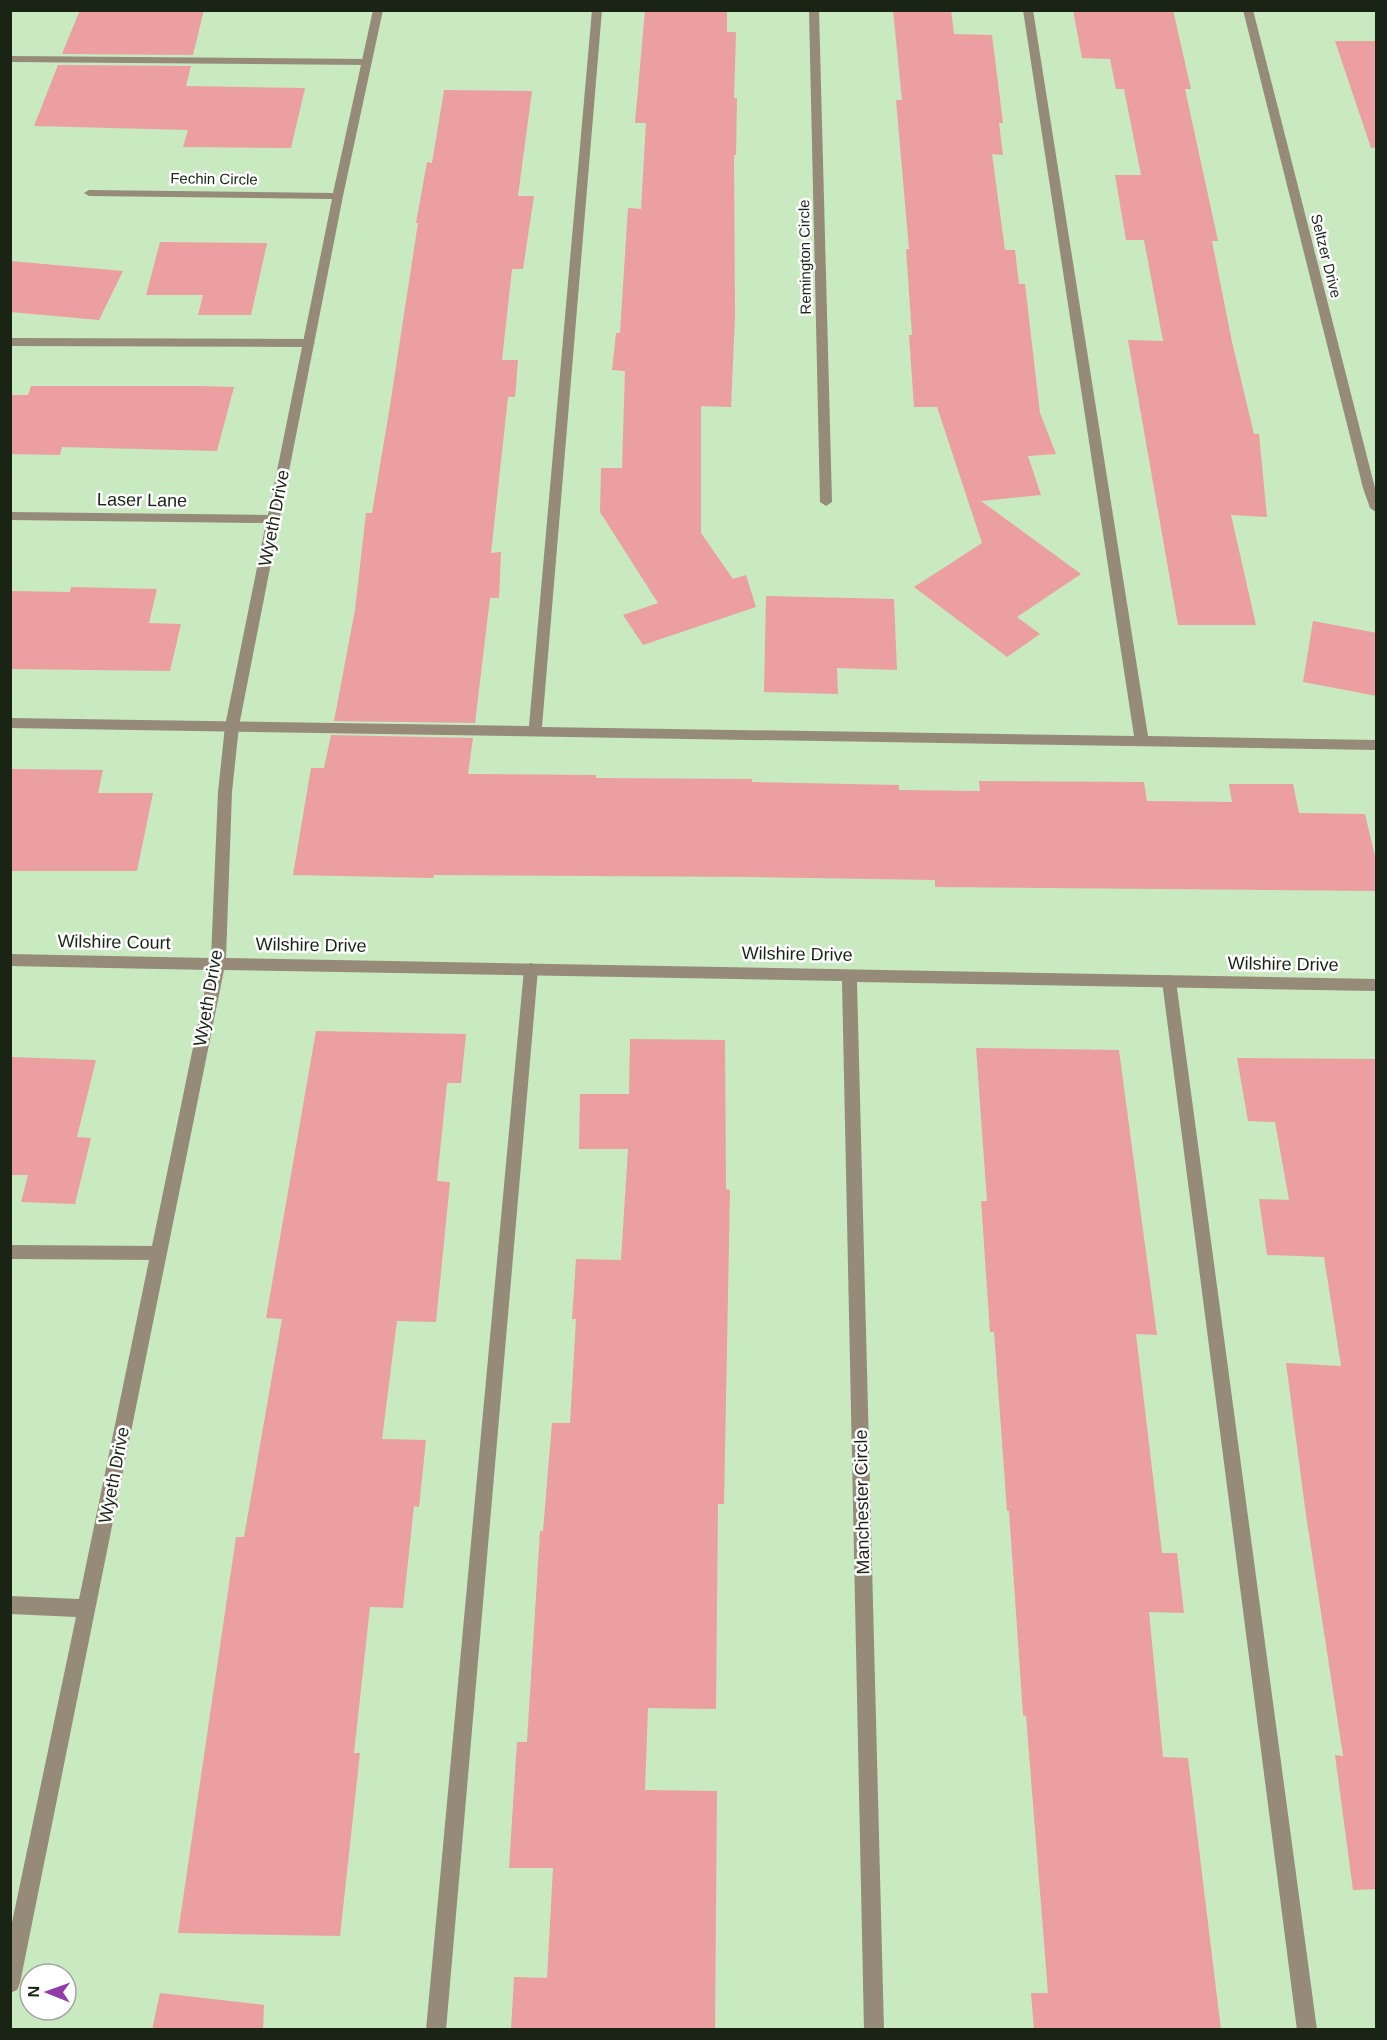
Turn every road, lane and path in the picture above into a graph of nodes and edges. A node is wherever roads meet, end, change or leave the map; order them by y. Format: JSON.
{"nodes":[{"id":1,"x":378,"y":10,"type":"edge"},
{"id":2,"x":597,"y":10,"type":"edge"},
{"id":3,"x":814,"y":10,"type":"edge"},
{"id":4,"x":1028,"y":10,"type":"edge"},
{"id":5,"x":1248,"y":10,"type":"edge"},
{"id":6,"x":10,"y":58,"type":"edge"},
{"id":7,"x":367,"y":62,"type":"junction"},
{"id":8,"x":89,"y":193,"type":"dead end"},
{"id":9,"x":338,"y":196,"type":"junction"},
{"id":10,"x":10,"y":342,"type":"edge"},
{"id":11,"x":309,"y":343,"type":"junction"},
{"id":12,"x":826,"y":502,"type":"dead end"},
{"id":13,"x":1377,"y":508,"type":"edge"},
{"id":14,"x":10,"y":516,"type":"edge"},
{"id":15,"x":274,"y":519,"type":"junction"},
{"id":16,"x":10,"y":723,"type":"edge"},
{"id":17,"x":232,"y":726,"type":"junction"},
{"id":18,"x":535,"y":730,"type":"junction"},
{"id":19,"x":1142,"y":741,"type":"junction"},
{"id":20,"x":1377,"y":745,"type":"edge"},
{"id":21,"x":10,"y":960,"type":"edge"},
{"id":22,"x":218,"y":963,"type":"junction"},
{"id":23,"x":531,"y":969,"type":"junction"},
{"id":24,"x":849,"y":975,"type":"junction"},
{"id":25,"x":1169,"y":981,"type":"junction"},
{"id":26,"x":1377,"y":985,"type":"edge"},
{"id":27,"x":10,"y":1252,"type":"edge"},
{"id":28,"x":158,"y":1253,"type":"junction"},
{"id":29,"x":10,"y":1605,"type":"edge"},
{"id":30,"x":88,"y":1608,"type":"junction"},
{"id":31,"x":10,"y":1983,"type":"edge"},
{"id":32,"x":436,"y":2030,"type":"edge"},
{"id":33,"x":874,"y":2030,"type":"edge"},
{"id":34,"x":1307,"y":2030,"type":"edge"}],
"edges":[{"from":1,"to":7,"type":"street","name":"Wyeth Drive"},
{"from":2,"to":18,"type":"street"},
{"from":3,"to":12,"type":"street","name":"Remington Circle"},
{"from":4,"to":19,"type":"street"},
{"from":5,"to":13,"type":"street","name":"Seltzer Drive"},
{"from":6,"to":7,"type":"street"},
{"from":7,"to":9,"type":"street","name":"Wyeth Drive"},
{"from":8,"to":9,"type":"street","name":"Fechin Circle"},
{"from":9,"to":11,"type":"street","name":"Wyeth Drive"},
{"from":10,"to":11,"type":"street"},
{"from":11,"to":15,"type":"street","name":"Wyeth Drive"},
{"from":14,"to":15,"type":"street","name":"Laser Lane"},
{"from":15,"to":17,"type":"street","name":"Wyeth Drive"},
{"from":16,"to":17,"type":"street"},
{"from":17,"to":18,"type":"street"},
{"from":17,"to":22,"type":"street","name":"Wyeth Drive"},
{"from":18,"to":19,"type":"street"},
{"from":19,"to":20,"type":"street"},
{"from":21,"to":22,"type":"street","name":"Wilshire Court"},
{"from":22,"to":23,"type":"street","name":"Wilshire Drive"},
{"from":22,"to":28,"type":"street","name":"Wyeth Drive"},
{"from":23,"to":24,"type":"street","name":"Wilshire Drive"},
{"from":23,"to":32,"type":"street"},
{"from":24,"to":25,"type":"street","name":"Wilshire Drive"},
{"from":24,"to":33,"type":"street","name":"Manchester Circle"},
{"from":25,"to":26,"type":"street","name":"Wilshire Drive"},
{"from":25,"to":34,"type":"street"},
{"from":27,"to":28,"type":"street"},
{"from":28,"to":30,"type":"street","name":"Wyeth Drive"},
{"from":29,"to":30,"type":"street"},
{"from":30,"to":31,"type":"street","name":"Wyeth Drive"}]}
